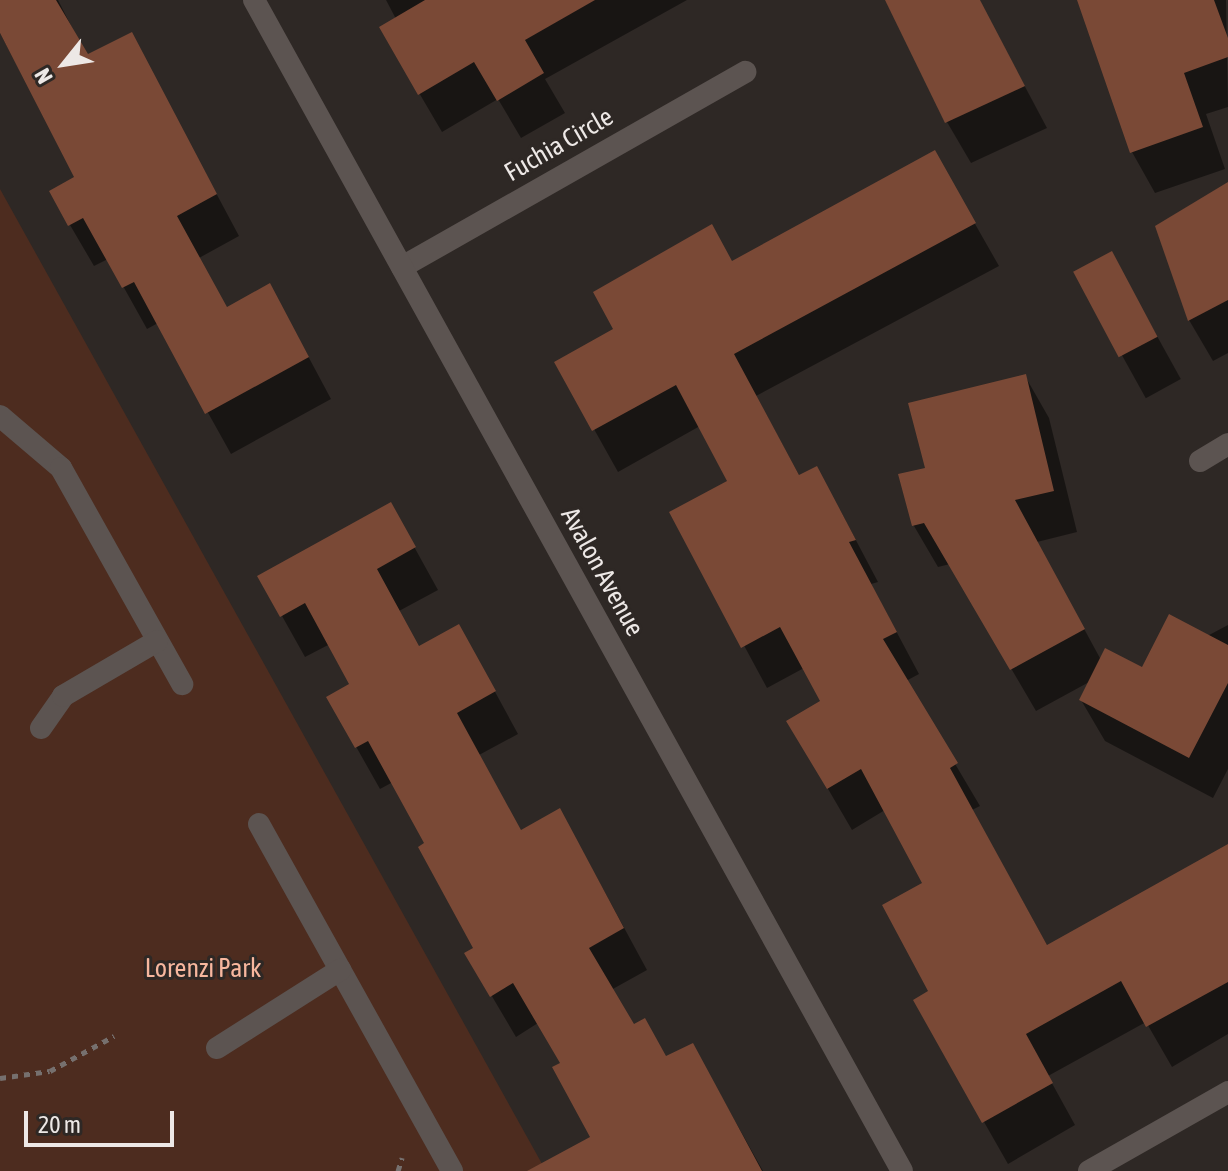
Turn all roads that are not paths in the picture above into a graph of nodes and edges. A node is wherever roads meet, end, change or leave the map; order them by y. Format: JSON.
{"nodes":[{"id":1,"x":254,"y":0,"type":"edge"},
{"id":2,"x":745,"y":72,"type":"dead end"},
{"id":3,"x":402,"y":267,"type":"junction"},
{"id":4,"x":0,"y":416,"type":"edge"},
{"id":5,"x":1228,"y":444,"type":"edge"},
{"id":6,"x":1200,"y":461,"type":"dead end"},
{"id":7,"x":157,"y":641,"type":"junction"},
{"id":8,"x":182,"y":684,"type":"dead end"},
{"id":9,"x":41,"y":728,"type":"dead end"},
{"id":10,"x":259,"y":824,"type":"dead end"},
{"id":11,"x":340,"y":970,"type":"junction"},
{"id":12,"x":217,"y":1048,"type":"dead end"},
{"id":13,"x":1228,"y":1092,"type":"edge"},
{"id":14,"x":452,"y":1171,"type":"edge"},
{"id":15,"x":902,"y":1171,"type":"edge"},
{"id":16,"x":1089,"y":1171,"type":"edge"}],
"edges":[{"from":1,"to":3,"type":"street","name":"Avalon Avenue"},
{"from":2,"to":3,"type":"street","name":"Fuchia Circle"},
{"from":3,"to":15,"type":"street","name":"Avalon Avenue"},
{"from":4,"to":7,"type":"street"},
{"from":5,"to":6,"type":"street"},
{"from":7,"to":8,"type":"street"},
{"from":7,"to":9,"type":"street"},
{"from":10,"to":11,"type":"street"},
{"from":11,"to":12,"type":"street"},
{"from":11,"to":14,"type":"street"},
{"from":13,"to":16,"type":"street"}]}
